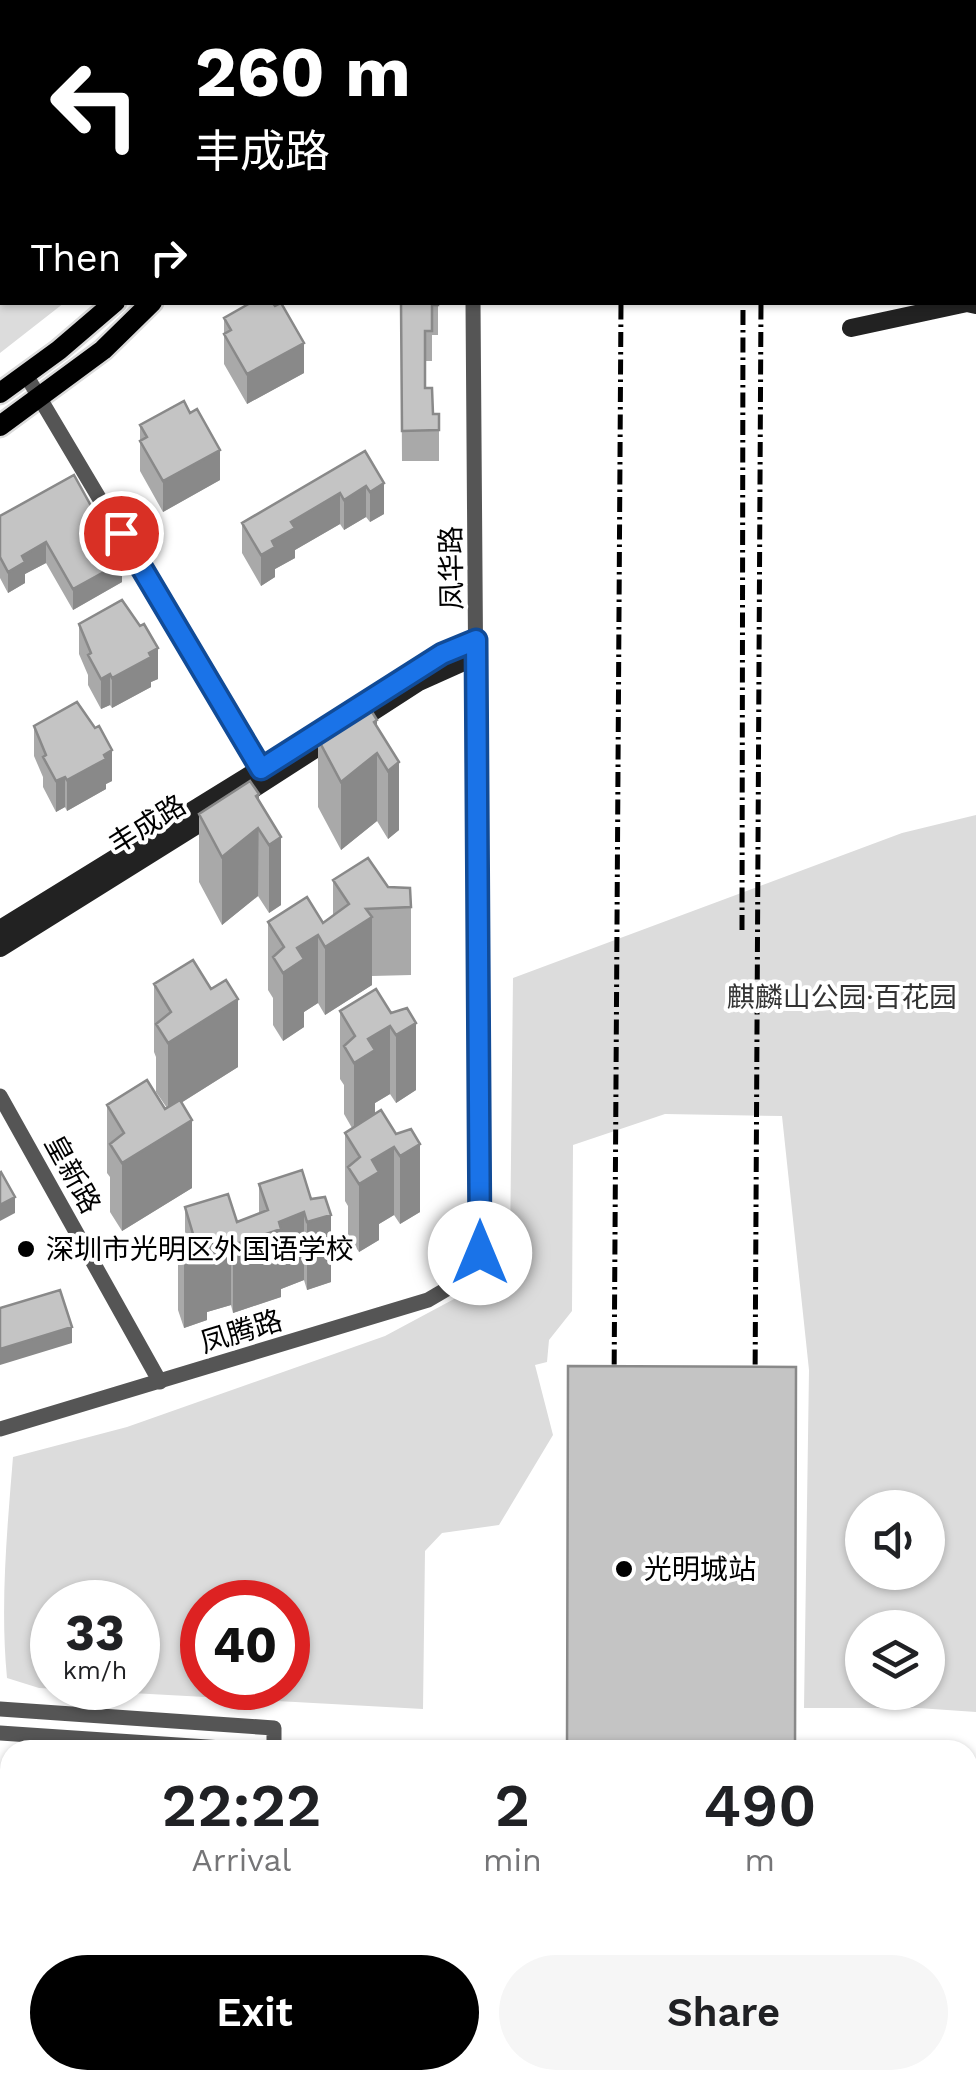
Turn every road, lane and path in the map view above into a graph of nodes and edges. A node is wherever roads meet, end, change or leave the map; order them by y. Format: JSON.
{"nodes":[{"id":1,"x":111,"y":305,"type":"edge"},
{"id":2,"x":149,"y":305,"type":"edge"},
{"id":3,"x":473,"y":305,"type":"edge"},
{"id":4,"x":961,"y":305,"type":"edge"},
{"id":5,"x":851,"y":328,"type":"dead end"},
{"id":6,"x":26,"y":375,"type":"junction"},
{"id":7,"x":0,"y":394,"type":"edge"},
{"id":8,"x":41,"y":398,"type":"junction"},
{"id":9,"x":0,"y":426,"type":"edge"},
{"id":10,"x":477,"y":648,"type":"junction"},
{"id":11,"x":264,"y":775,"type":"junction"},
{"id":12,"x":0,"y":930,"type":"edge"},
{"id":13,"x":0,"y":948,"type":"edge"},
{"id":14,"x":0,"y":1096,"type":"edge"},
{"id":15,"x":480,"y":1253,"type":"joint"},
{"id":16,"x":160,"y":1382,"type":"junction"},
{"id":17,"x":0,"y":1430,"type":"edge"},
{"id":18,"x":0,"y":1709,"type":"edge"},
{"id":19,"x":0,"y":1733,"type":"edge"},
{"id":20,"x":104,"y":1740,"type":"edge"},
{"id":21,"x":274,"y":1740,"type":"edge"}],
"edges":[{"from":1,"to":6,"type":"main road"},
{"from":2,"to":8,"type":"main road"},
{"from":3,"to":10,"type":"street","name":"凤华路"},
{"from":4,"to":5,"type":"main road"},
{"from":6,"to":7,"type":"main road"},
{"from":6,"to":8,"type":"street"},
{"from":8,"to":9,"type":"main road"},
{"from":8,"to":11,"type":"street"},
{"from":10,"to":11,"type":"main road","name":"丰成路"},
{"from":10,"to":15,"type":"street","name":"凤华路"},
{"from":11,"to":12,"type":"main road","name":"丰成路"},
{"from":11,"to":13,"type":"main road","name":"丰成路"},
{"from":14,"to":16,"type":"street","name":"皇新路"},
{"from":15,"to":16,"type":"street","name":"凤腾路"},
{"from":16,"to":17,"type":"street","name":"凤腾路"},
{"from":18,"to":21,"type":"street"},
{"from":19,"to":20,"type":"street"}]}
